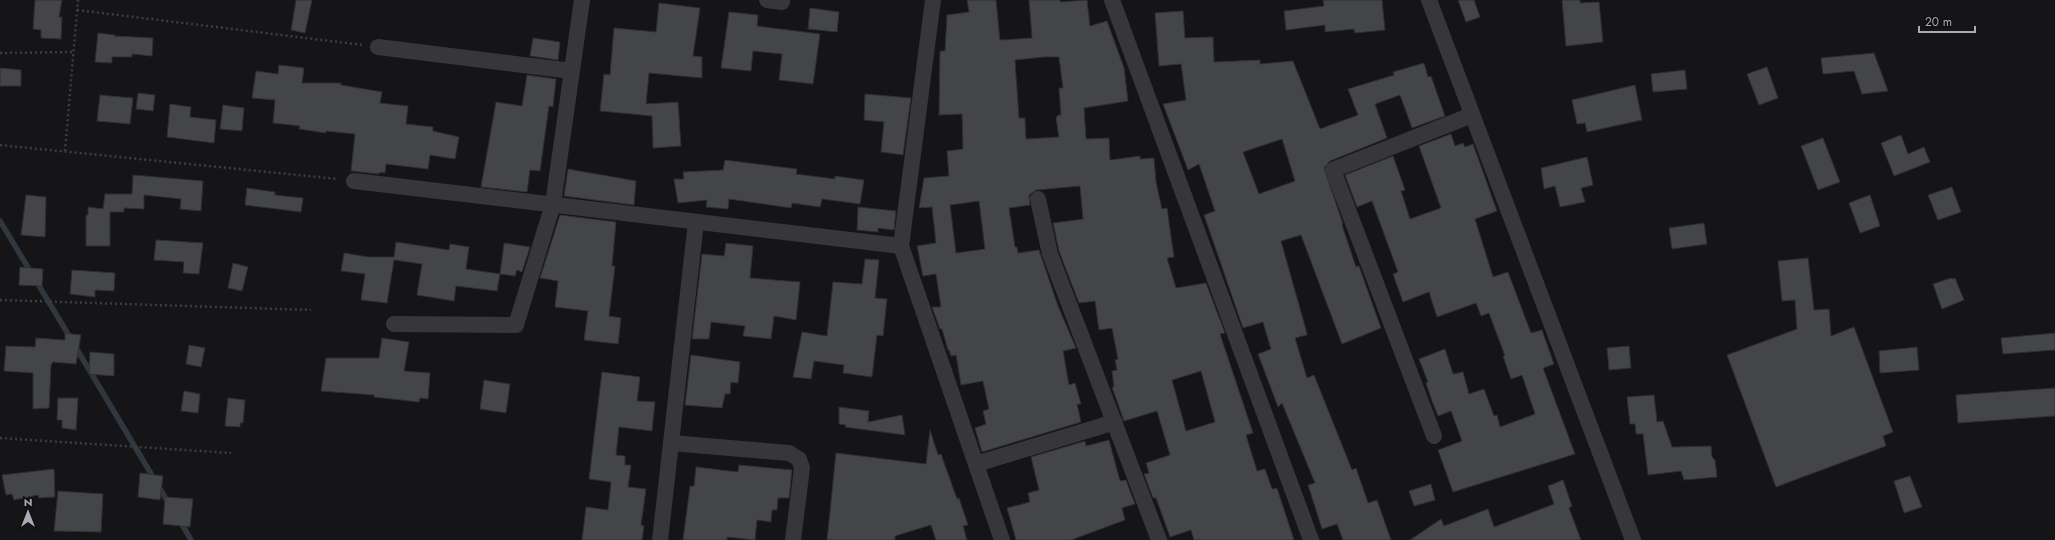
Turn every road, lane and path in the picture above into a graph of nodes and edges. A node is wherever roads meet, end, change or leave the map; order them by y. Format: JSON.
{"nodes":[{"id":1,"x":78,"y":0,"type":"edge"},
{"id":2,"x":582,"y":0,"type":"edge"},
{"id":3,"x":767,"y":0,"type":"edge"},
{"id":4,"x":782,"y":0,"type":"edge"},
{"id":5,"x":933,"y":0,"type":"edge"},
{"id":6,"x":1112,"y":0,"type":"edge"},
{"id":7,"x":1429,"y":0,"type":"edge"},
{"id":8,"x":77,"y":10,"type":"junction"},
{"id":9,"x":378,"y":47,"type":"joint"},
{"id":10,"x":74,"y":52,"type":"junction"},
{"id":11,"x":0,"y":53,"type":"edge"},
{"id":12,"x":572,"y":72,"type":"junction"},
{"id":13,"x":1472,"y":115,"type":"junction"},
{"id":14,"x":0,"y":145,"type":"edge"},
{"id":15,"x":65,"y":151,"type":"junction"},
{"id":16,"x":354,"y":181,"type":"joint"},
{"id":17,"x":1038,"y":199,"type":"dead end"},
{"id":18,"x":553,"y":204,"type":"junction"},
{"id":19,"x":696,"y":222,"type":"junction"},
{"id":20,"x":901,"y":246,"type":"junction"},
{"id":21,"x":0,"y":300,"type":"edge"},
{"id":22,"x":311,"y":310,"type":"dead end"},
{"id":23,"x":394,"y":324,"type":"dead end"},
{"id":24,"x":1115,"y":422,"type":"junction"},
{"id":25,"x":1434,"y":436,"type":"dead end"},
{"id":26,"x":0,"y":438,"type":"edge"},
{"id":27,"x":671,"y":443,"type":"junction"},
{"id":28,"x":231,"y":453,"type":"dead end"},
{"id":29,"x":976,"y":464,"type":"junction"},
{"id":30,"x":660,"y":540,"type":"edge"},
{"id":31,"x":793,"y":540,"type":"edge"},
{"id":32,"x":1002,"y":540,"type":"edge"},
{"id":33,"x":1159,"y":540,"type":"edge"},
{"id":34,"x":1311,"y":540,"type":"edge"},
{"id":35,"x":1633,"y":540,"type":"edge"}],
"edges":[{"from":1,"to":8,"type":"path"},
{"from":2,"to":12,"type":"street"},
{"from":3,"to":4,"type":"street"},
{"from":5,"to":20,"type":"street"},
{"from":6,"to":34,"type":"street"},
{"from":7,"to":13,"type":"street"},
{"from":8,"to":9,"type":"path"},
{"from":8,"to":10,"type":"path"},
{"from":9,"to":12,"type":"street"},
{"from":10,"to":11,"type":"path"},
{"from":10,"to":15,"type":"path"},
{"from":12,"to":18,"type":"street"},
{"from":13,"to":25,"type":"street"},
{"from":13,"to":35,"type":"street"},
{"from":14,"to":15,"type":"path"},
{"from":15,"to":16,"type":"path"},
{"from":16,"to":18,"type":"street"},
{"from":17,"to":24,"type":"street"},
{"from":18,"to":19,"type":"street"},
{"from":18,"to":23,"type":"street"},
{"from":19,"to":20,"type":"street"},
{"from":19,"to":27,"type":"street"},
{"from":20,"to":29,"type":"street"},
{"from":21,"to":22,"type":"path"},
{"from":24,"to":29,"type":"street"},
{"from":24,"to":33,"type":"street"},
{"from":26,"to":28,"type":"path"},
{"from":27,"to":30,"type":"street"},
{"from":27,"to":31,"type":"street"},
{"from":29,"to":32,"type":"street"}]}
